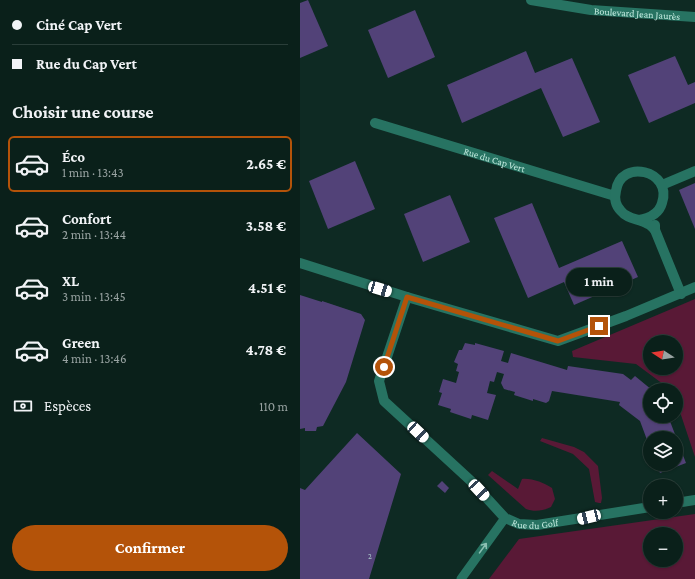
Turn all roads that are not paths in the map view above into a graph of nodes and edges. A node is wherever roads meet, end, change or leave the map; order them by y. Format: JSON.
{"nodes":[{"id":1,"x":531,"y":0,"type":"edge"},
{"id":2,"x":695,"y":17,"type":"edge"},
{"id":3,"x":375,"y":122,"type":"dead end"},
{"id":4,"x":695,"y":172,"type":"edge"},
{"id":5,"x":662,"y":185,"type":"junction"},
{"id":6,"x":615,"y":196,"type":"junction"},
{"id":7,"x":659,"y":210,"type":"junction"},
{"id":8,"x":639,"y":220,"type":"junction"},
{"id":9,"x":655,"y":230,"type":"junction"},
{"id":10,"x":300,"y":263,"type":"edge"},
{"id":11,"x":695,"y":288,"type":"edge"},
{"id":12,"x":681,"y":294,"type":"junction"},
{"id":13,"x":407,"y":297,"type":"junction"},
{"id":14,"x":695,"y":500,"type":"edge"},
{"id":15,"x":683,"y":502,"type":"edge"},
{"id":16,"x":643,"y":508,"type":"edge"},
{"id":17,"x":506,"y":518,"type":"junction"},
{"id":18,"x":461,"y":579,"type":"edge"}],
"edges":[{"from":1,"to":2,"type":"street","name":"Boulevard Jean Jaurès"},
{"from":3,"to":6,"type":"street","name":"Rue du Cap Vert"},
{"from":4,"to":5,"type":"street"},
{"from":5,"to":6,"type":"street"},
{"from":5,"to":7,"type":"street"},
{"from":6,"to":8,"type":"street"},
{"from":7,"to":8,"type":"street"},
{"from":7,"to":9,"type":"street"},
{"from":8,"to":9,"type":"street"},
{"from":9,"to":12,"type":"street"},
{"from":10,"to":13,"type":"street"},
{"from":11,"to":12,"type":"street"},
{"from":12,"to":13,"type":"street"},
{"from":13,"to":17,"type":"street","name":"Rue du Golf"},
{"from":14,"to":15,"type":"street"},
{"from":16,"to":17,"type":"street","name":"Rue du Golf"},
{"from":18,"to":17,"type":"lane","one_way":true}]}
